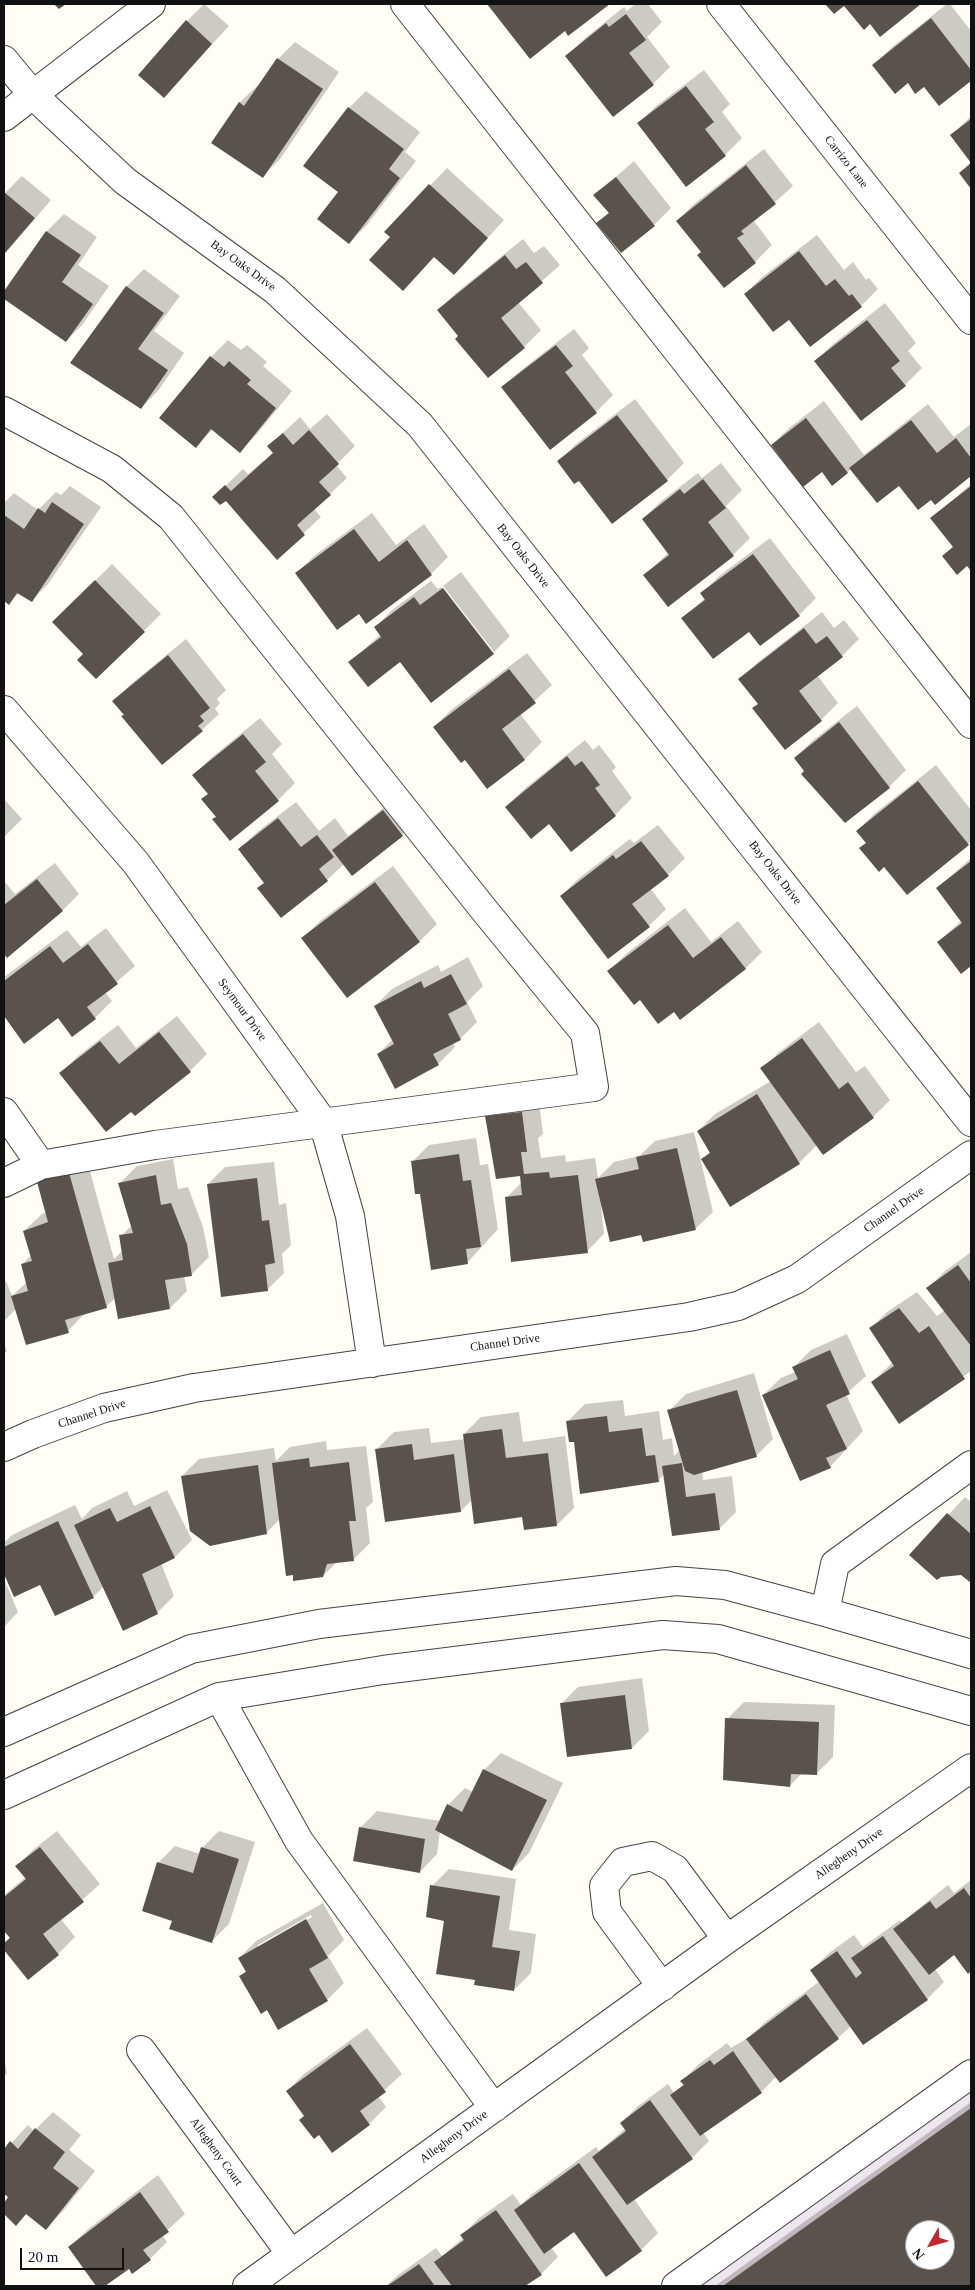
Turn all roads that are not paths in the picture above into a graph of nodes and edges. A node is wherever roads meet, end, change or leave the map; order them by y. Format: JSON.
{"nodes":[{"id":1,"x":151,"y":4,"type":"edge"},
{"id":2,"x":405,"y":4,"type":"edge"},
{"id":3,"x":721,"y":4,"type":"edge"},
{"id":4,"x":4,"y":60,"type":"edge"},
{"id":5,"x":33,"y":95,"type":"junction"},
{"id":6,"x":4,"y":117,"type":"edge"},
{"id":7,"x":971,"y":320,"type":"edge"},
{"id":8,"x":4,"y":411,"type":"edge"},
{"id":9,"x":4,"y":710,"type":"edge"},
{"id":10,"x":971,"y":724,"type":"edge"},
{"id":11,"x":4,"y":1112,"type":"edge"},
{"id":12,"x":323,"y":1122,"type":"junction"},
{"id":13,"x":971,"y":1122,"type":"edge"},
{"id":14,"x":971,"y":1155,"type":"edge"},
{"id":15,"x":41,"y":1166,"type":"junction"},
{"id":16,"x":4,"y":1183,"type":"edge"},
{"id":17,"x":372,"y":1363,"type":"junction"},
{"id":18,"x":4,"y":1448,"type":"edge"},
{"id":19,"x":971,"y":1464,"type":"edge"},
{"id":20,"x":825,"y":1612,"type":"junction"},
{"id":21,"x":971,"y":1654,"type":"edge"},
{"id":22,"x":219,"y":1697,"type":"junction"},
{"id":23,"x":971,"y":1710,"type":"edge"},
{"id":24,"x":4,"y":1732,"type":"edge"},
{"id":25,"x":971,"y":1768,"type":"edge"},
{"id":26,"x":4,"y":1795,"type":"edge"},
{"id":27,"x":727,"y":1940,"type":"junction"},
{"id":28,"x":662,"y":1987,"type":"junction"},
{"id":29,"x":141,"y":2050,"type":"dead end"},
{"id":30,"x":971,"y":2074,"type":"edge"},
{"id":31,"x":494,"y":2108,"type":"junction"},
{"id":32,"x":291,"y":2254,"type":"junction"},
{"id":33,"x":247,"y":2286,"type":"edge"},
{"id":34,"x":676,"y":2286,"type":"edge"}],
"edges":[{"from":1,"to":5,"type":"street"},
{"from":2,"to":10,"type":"street"},
{"from":3,"to":7,"type":"street","name":"Carrizo Lane"},
{"from":4,"to":5,"type":"street","name":"Bay Oaks Drive"},
{"from":5,"to":6,"type":"street"},
{"from":5,"to":13,"type":"street","name":"Bay Oaks Drive"},
{"from":8,"to":12,"type":"street"},
{"from":9,"to":12,"type":"street","name":"Seymour Drive"},
{"from":11,"to":15,"type":"street"},
{"from":12,"to":15,"type":"street"},
{"from":12,"to":17,"type":"street","name":"Seymour Drive"},
{"from":14,"to":17,"type":"street","name":"Channel Drive"},
{"from":15,"to":16,"type":"street"},
{"from":17,"to":18,"type":"street","name":"Channel Drive"},
{"from":19,"to":20,"type":"street"},
{"from":20,"to":21,"type":"street"},
{"from":20,"to":24,"type":"street"},
{"from":22,"to":23,"type":"street"},
{"from":22,"to":26,"type":"street"},
{"from":22,"to":31,"type":"street"},
{"from":25,"to":27,"type":"street","name":"Allegheny Drive"},
{"from":27,"to":28,"type":"street","name":"Allegheny Drive"},
{"from":27,"to":28,"type":"street"},
{"from":28,"to":31,"type":"street","name":"Allegheny Drive"},
{"from":29,"to":32,"type":"street","name":"Allegheny Court"},
{"from":30,"to":34,"type":"street"},
{"from":31,"to":32,"type":"street","name":"Allegheny Drive"},
{"from":32,"to":33,"type":"street","name":"Allegheny Drive"}]}
